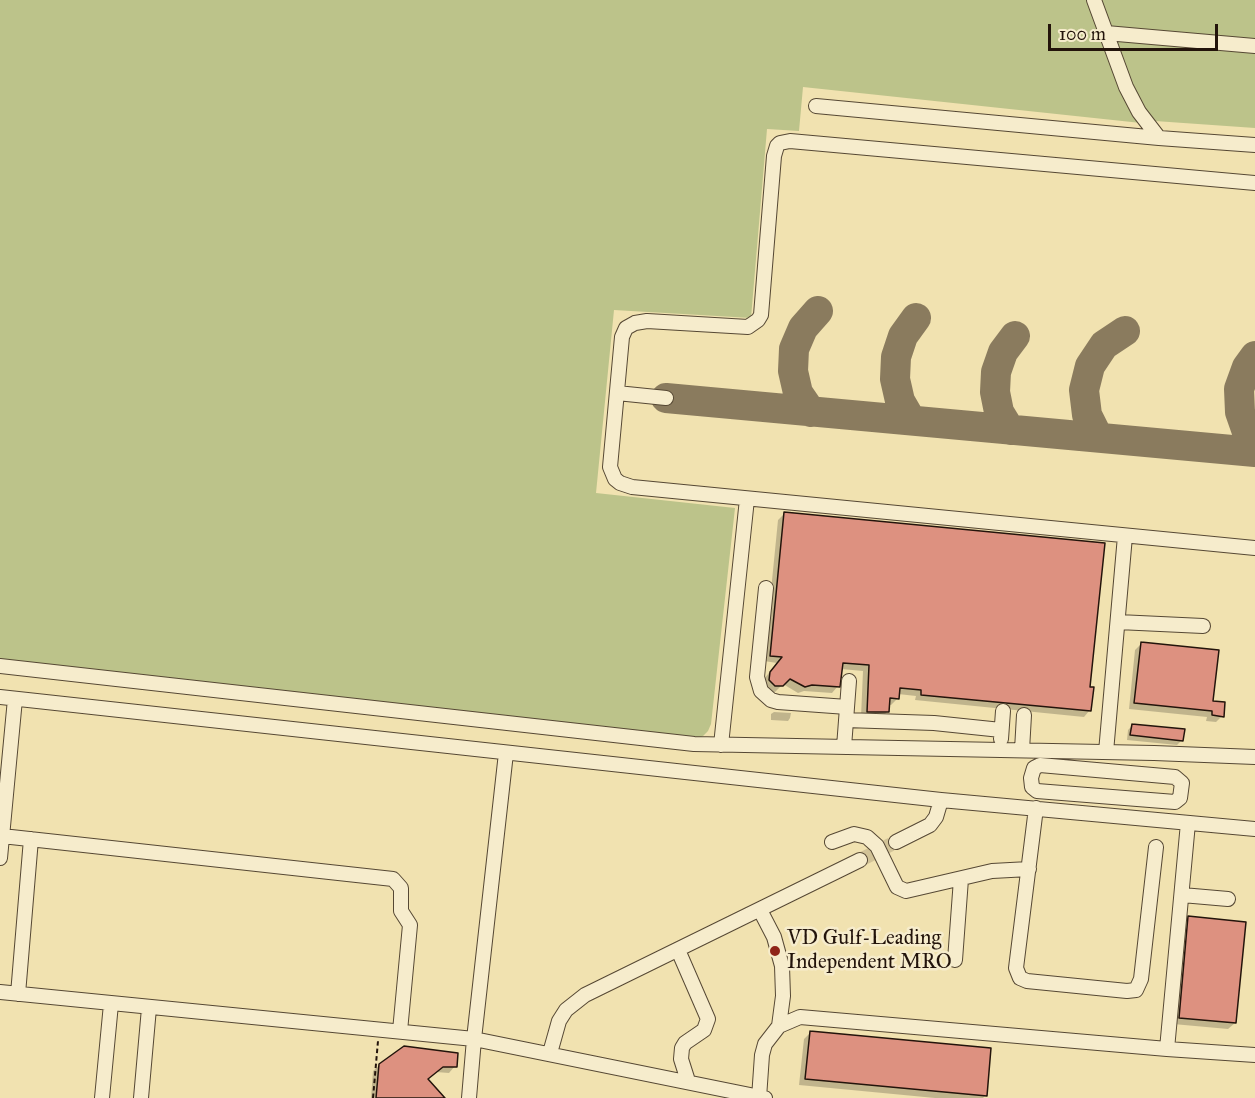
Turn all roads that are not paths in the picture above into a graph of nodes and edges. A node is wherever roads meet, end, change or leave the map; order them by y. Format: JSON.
{"nodes":[{"id":1,"x":1094,"y":0,"type":"edge"},
{"id":2,"x":1106,"y":33,"type":"junction"},
{"id":3,"x":1255,"y":46,"type":"edge"},
{"id":4,"x":816,"y":106,"type":"dead end"},
{"id":5,"x":1159,"y":138,"type":"junction"},
{"id":6,"x":1255,"y":146,"type":"edge"},
{"id":7,"x":1255,"y":183,"type":"edge"},
{"id":8,"x":616,"y":393,"type":"junction"},
{"id":9,"x":666,"y":398,"type":"dead end"},
{"id":10,"x":747,"y":499,"type":"junction"},
{"id":11,"x":1125,"y":536,"type":"junction"},
{"id":12,"x":1255,"y":548,"type":"edge"},
{"id":13,"x":766,"y":588,"type":"dead end"},
{"id":14,"x":1118,"y":622,"type":"junction"},
{"id":15,"x":1203,"y":627,"type":"dead end"},
{"id":16,"x":0,"y":666,"type":"edge"},
{"id":17,"x":849,"y":681,"type":"dead end"},
{"id":18,"x":0,"y":697,"type":"edge"},
{"id":19,"x":15,"y":699,"type":"junction"},
{"id":20,"x":1003,"y":711,"type":"dead end"},
{"id":21,"x":847,"y":714,"type":"junction"},
{"id":22,"x":1024,"y":715,"type":"dead end"},
{"id":23,"x":934,"y":723,"type":"junction"},
{"id":24,"x":1001,"y":730,"type":"junction"},
{"id":25,"x":721,"y":745,"type":"junction"},
{"id":26,"x":844,"y":747,"type":"junction"},
{"id":27,"x":932,"y":748,"type":"junction"},
{"id":28,"x":1000,"y":750,"type":"junction"},
{"id":29,"x":1022,"y":750,"type":"junction"},
{"id":30,"x":1106,"y":752,"type":"junction"},
{"id":31,"x":506,"y":753,"type":"junction"},
{"id":32,"x":1255,"y":757,"type":"edge"},
{"id":33,"x":941,"y":800,"type":"junction"},
{"id":34,"x":1179,"y":801,"type":"junction"},
{"id":35,"x":1036,"y":808,"type":"junction"},
{"id":36,"x":1183,"y":823,"type":"junction"},
{"id":37,"x":1255,"y":829,"type":"edge"},
{"id":38,"x":2,"y":836,"type":"junction"},
{"id":39,"x":31,"y":839,"type":"junction"},
{"id":40,"x":832,"y":842,"type":"dead end"},
{"id":41,"x":896,"y":842,"type":"tunnel mouth"},
{"id":42,"x":1156,"y":848,"type":"dead end"},
{"id":43,"x":0,"y":858,"type":"edge"},
{"id":44,"x":860,"y":860,"type":"tunnel mouth"},
{"id":45,"x":1029,"y":869,"type":"junction"},
{"id":46,"x":961,"y":879,"type":"junction"},
{"id":47,"x":1182,"y":895,"type":"junction"},
{"id":48,"x":1228,"y":899,"type":"dead end"},
{"id":49,"x":760,"y":910,"type":"junction"},
{"id":50,"x":678,"y":950,"type":"junction"},
{"id":51,"x":955,"y":960,"type":"dead end"},
{"id":52,"x":0,"y":992,"type":"edge"},
{"id":53,"x":18,"y":994,"type":"junction"},
{"id":54,"x":111,"y":1004,"type":"junction"},
{"id":55,"x":149,"y":1008,"type":"junction"},
{"id":56,"x":779,"y":1026,"type":"junction"},
{"id":57,"x":400,"y":1031,"type":"junction"},
{"id":58,"x":474,"y":1039,"type":"junction"},
{"id":59,"x":1167,"y":1049,"type":"junction"},
{"id":60,"x":550,"y":1053,"type":"junction"},
{"id":61,"x":1255,"y":1055,"type":"edge"},
{"id":62,"x":688,"y":1081,"type":"junction"},
{"id":63,"x":102,"y":1098,"type":"edge"},
{"id":64,"x":141,"y":1098,"type":"edge"},
{"id":65,"x":469,"y":1098,"type":"edge"},
{"id":66,"x":759,"y":1098,"type":"edge"},
{"id":67,"x":765,"y":1098,"type":"edge"}],
"edges":[{"from":1,"to":2,"type":"lane"},
{"from":2,"to":3,"type":"lane"},
{"from":2,"to":5,"type":"lane"},
{"from":4,"to":5,"type":"lane"},
{"from":5,"to":6,"type":"lane"},
{"from":7,"to":8,"type":"lane"},
{"from":8,"to":9,"type":"lane"},
{"from":8,"to":10,"type":"lane"},
{"from":10,"to":11,"type":"lane"},
{"from":10,"to":25,"type":"lane"},
{"from":11,"to":12,"type":"lane"},
{"from":11,"to":14,"type":"lane"},
{"from":13,"to":21,"type":"lane"},
{"from":14,"to":15,"type":"lane"},
{"from":14,"to":30,"type":"lane"},
{"from":16,"to":25,"type":"lane"},
{"from":17,"to":21,"type":"lane"},
{"from":18,"to":19,"type":"lane"},
{"from":19,"to":31,"type":"lane"},
{"from":19,"to":38,"type":"lane"},
{"from":20,"to":24,"type":"lane"},
{"from":21,"to":23,"type":"lane"},
{"from":21,"to":26,"type":"lane"},
{"from":22,"to":29,"type":"lane"},
{"from":23,"to":24,"type":"lane"},
{"from":23,"to":27,"type":"lane"},
{"from":24,"to":28,"type":"lane"},
{"from":25,"to":26,"type":"lane"},
{"from":26,"to":27,"type":"lane"},
{"from":27,"to":28,"type":"lane"},
{"from":28,"to":29,"type":"lane"},
{"from":29,"to":30,"type":"lane"},
{"from":30,"to":32,"type":"lane"},
{"from":31,"to":33,"type":"lane"},
{"from":31,"to":58,"type":"lane"},
{"from":33,"to":35,"type":"lane"},
{"from":33,"to":41,"type":"lane"},
{"from":34,"to":34,"type":"lane"},
{"from":34,"to":36,"type":"lane"},
{"from":35,"to":36,"type":"lane"},
{"from":35,"to":45,"type":"lane"},
{"from":36,"to":37,"type":"lane"},
{"from":36,"to":47,"type":"lane"},
{"from":38,"to":39,"type":"lane"},
{"from":38,"to":43,"type":"lane"},
{"from":39,"to":53,"type":"lane"},
{"from":39,"to":57,"type":"lane"},
{"from":40,"to":46,"type":"lane"},
{"from":42,"to":45,"type":"lane"},
{"from":44,"to":49,"type":"lane"},
{"from":45,"to":46,"type":"lane"},
{"from":46,"to":51,"type":"lane"},
{"from":47,"to":48,"type":"lane"},
{"from":47,"to":59,"type":"lane"},
{"from":49,"to":50,"type":"lane"},
{"from":49,"to":56,"type":"lane"},
{"from":50,"to":60,"type":"lane"},
{"from":50,"to":62,"type":"lane"},
{"from":52,"to":53,"type":"lane"},
{"from":53,"to":54,"type":"lane"},
{"from":54,"to":55,"type":"lane"},
{"from":54,"to":63,"type":"lane"},
{"from":55,"to":57,"type":"lane"},
{"from":55,"to":64,"type":"lane"},
{"from":56,"to":59,"type":"lane"},
{"from":56,"to":66,"type":"lane"},
{"from":57,"to":58,"type":"lane"},
{"from":58,"to":60,"type":"lane"},
{"from":58,"to":65,"type":"lane"},
{"from":59,"to":61,"type":"lane"},
{"from":60,"to":62,"type":"lane"},
{"from":62,"to":66,"type":"lane"},
{"from":66,"to":67,"type":"lane"}]}
